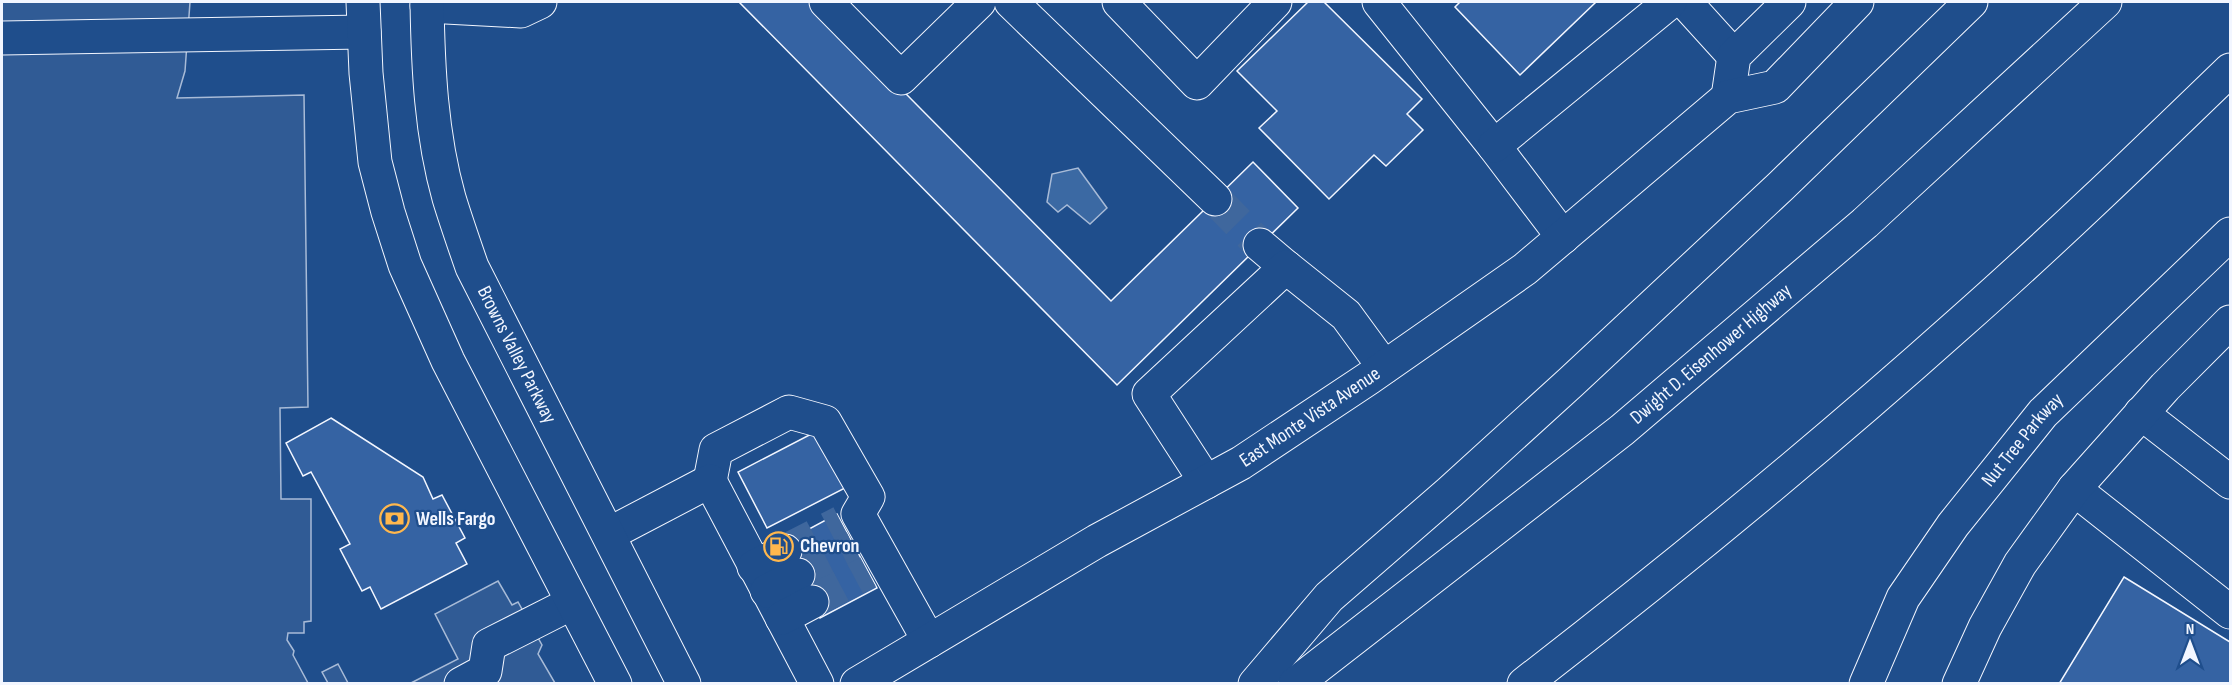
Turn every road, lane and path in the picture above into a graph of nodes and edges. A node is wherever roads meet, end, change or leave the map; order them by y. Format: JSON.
{"nodes":[{"id":1,"x":540,"y":2,"type":"edge"},
{"id":2,"x":826,"y":2,"type":"edge"},
{"id":3,"x":979,"y":2,"type":"edge"},
{"id":4,"x":1119,"y":2,"type":"edge"},
{"id":5,"x":1275,"y":2,"type":"edge"},
{"id":6,"x":1379,"y":2,"type":"edge"},
{"id":7,"x":1670,"y":2,"type":"edge"},
{"id":8,"x":1685,"y":2,"type":"edge"},
{"id":9,"x":1857,"y":2,"type":"edge"},
{"id":10,"x":1971,"y":2,"type":"edge"},
{"id":11,"x":2105,"y":2,"type":"edge"},
{"id":12,"x":421,"y":3,"type":"edge"},
{"id":13,"x":1782,"y":4,"type":"edge"},
{"id":14,"x":1030,"y":8,"type":"edge"},
{"id":15,"x":364,"y":17,"type":"edge"},
{"id":16,"x":2,"y":38,"type":"edge"},
{"id":17,"x":1734,"y":56,"type":"junction"},
{"id":18,"x":2230,"y":70,"type":"edge"},
{"id":19,"x":1728,"y":97,"type":"junction"},
{"id":20,"x":1494,"y":146,"type":"junction"},
{"id":21,"x":1215,"y":199,"type":"tunnel mouth"},
{"id":22,"x":2230,"y":234,"type":"edge"},
{"id":23,"x":1563,"y":237,"type":"junction"},
{"id":24,"x":1260,"y":245,"type":"tunnel mouth"},
{"id":25,"x":1286,"y":267,"type":"junction"},
{"id":26,"x":2230,"y":322,"type":"edge"},
{"id":27,"x":1384,"y":367,"type":"junction"},
{"id":28,"x":2141,"y":413,"type":"junction"},
{"id":29,"x":710,"y":481,"type":"junction"},
{"id":30,"x":1206,"y":482,"type":"junction"},
{"id":31,"x":2230,"y":482,"type":"edge"},
{"id":32,"x":2074,"y":489,"type":"junction"},
{"id":33,"x":609,"y":534,"type":"junction"},
{"id":34,"x":768,"y":592,"type":"junction"},
{"id":35,"x":572,"y":603,"type":"junction"},
{"id":36,"x":2230,"y":612,"type":"edge"},
{"id":37,"x":928,"y":641,"type":"junction"},
{"id":38,"x":461,"y":684,"type":"edge"},
{"id":39,"x":615,"y":684,"type":"edge"},
{"id":40,"x":684,"y":684,"type":"edge"},
{"id":41,"x":817,"y":684,"type":"edge"},
{"id":42,"x":857,"y":684,"type":"edge"},
{"id":43,"x":1255,"y":684,"type":"edge"},
{"id":44,"x":1295,"y":684,"type":"edge"},
{"id":45,"x":1524,"y":684,"type":"edge"},
{"id":46,"x":1866,"y":684,"type":"edge"},
{"id":47,"x":1959,"y":684,"type":"edge"}],
"edges":[{"from":1,"to":12,"type":"main road"},
{"from":2,"to":3,"type":"main road"},
{"from":4,"to":5,"type":"main road"},
{"from":6,"to":20,"type":"main road"},
{"from":7,"to":20,"type":"main road"},
{"from":8,"to":17,"type":"main road"},
{"from":9,"to":19,"type":"main road","name":"East Monte Vista Avenue"},
{"from":10,"to":43,"type":"main road"},
{"from":11,"to":44,"type":"main road","name":"Dwight D. Eisenhower Highway"},
{"from":12,"to":33,"type":"main road","name":"Browns Valley Parkway"},
{"from":13,"to":17,"type":"main road"},
{"from":14,"to":21,"type":"main road"},
{"from":15,"to":16,"type":"main road"},
{"from":15,"to":35,"type":"main road"},
{"from":17,"to":19,"type":"main road"},
{"from":18,"to":45,"type":"main road"},
{"from":19,"to":23,"type":"main road","name":"East Monte Vista Avenue"},
{"from":20,"to":23,"type":"main road"},
{"from":22,"to":46,"type":"main road","name":"Nut Tree Parkway"},
{"from":23,"to":27,"type":"main road","name":"East Monte Vista Avenue"},
{"from":24,"to":25,"type":"main road"},
{"from":25,"to":27,"type":"main road"},
{"from":25,"to":30,"type":"main road"},
{"from":26,"to":28,"type":"main road"},
{"from":27,"to":30,"type":"main road","name":"East Monte Vista Avenue"},
{"from":28,"to":31,"type":"main road"},
{"from":28,"to":32,"type":"main road"},
{"from":29,"to":33,"type":"main road"},
{"from":29,"to":34,"type":"main road"},
{"from":29,"to":37,"type":"main road"},
{"from":30,"to":37,"type":"main road","name":"East Monte Vista Avenue"},
{"from":32,"to":36,"type":"main road"},
{"from":32,"to":47,"type":"main road"},
{"from":33,"to":40,"type":"main road","name":"Browns Valley Parkway"},
{"from":34,"to":34,"type":"main road"},
{"from":34,"to":41,"type":"main road"},
{"from":35,"to":38,"type":"main road"},
{"from":35,"to":39,"type":"main road"},
{"from":37,"to":42,"type":"main road","name":"East Monte Vista Avenue"}]}
